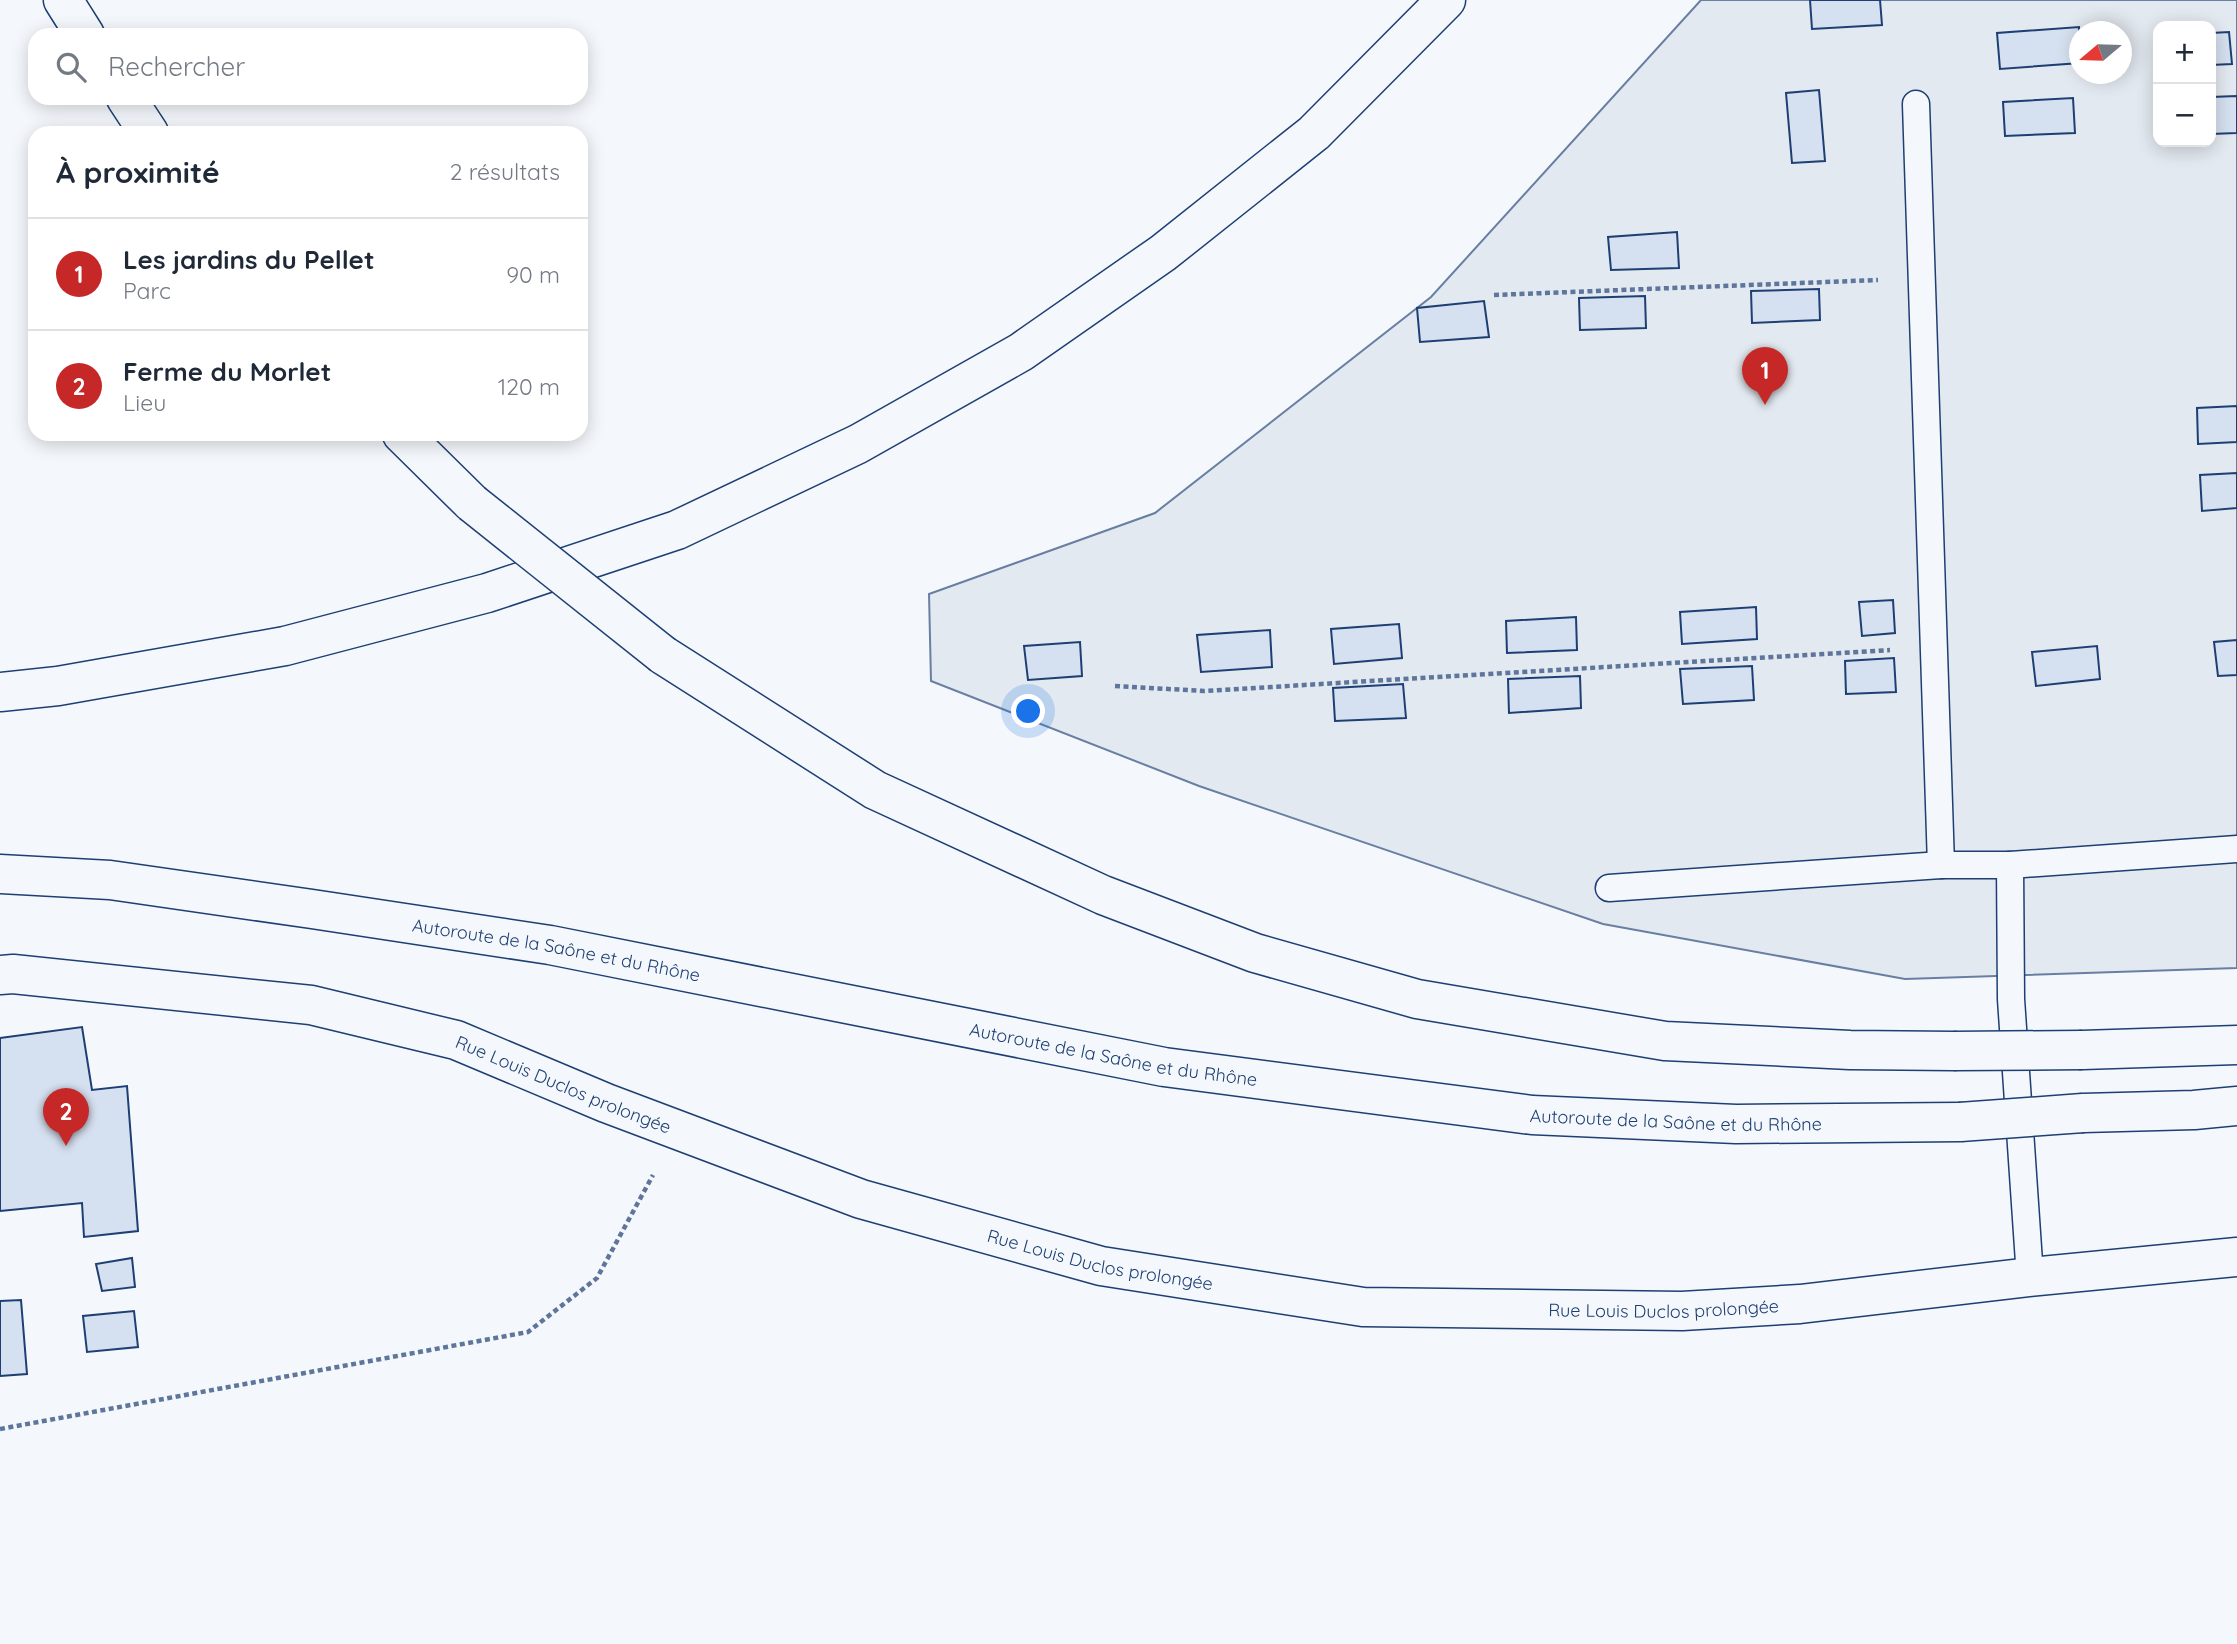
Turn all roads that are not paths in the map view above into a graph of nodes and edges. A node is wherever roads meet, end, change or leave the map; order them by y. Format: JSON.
{"nodes":[{"id":1,"x":63,"y":0,"type":"edge"},
{"id":2,"x":1446,"y":0,"type":"edge"},
{"id":3,"x":81,"y":28,"type":"edge"},
{"id":4,"x":1916,"y":104,"type":"dead end"},
{"id":5,"x":131,"y":105,"type":"edge"},
{"id":6,"x":144,"y":126,"type":"edge"},
{"id":7,"x":409,"y":441,"type":"edge"},
{"id":8,"x":0,"y":692,"type":"edge"},
{"id":9,"x":2237,"y":849,"type":"edge"},
{"id":10,"x":1941,"y":864,"type":"junction"},
{"id":11,"x":2010,"y":864,"type":"junction"},
{"id":12,"x":0,"y":874,"type":"edge"},
{"id":13,"x":1609,"y":888,"type":"dead end"},
{"id":14,"x":0,"y":975,"type":"edge"},
{"id":15,"x":2237,"y":1045,"type":"edge"},
{"id":16,"x":2237,"y":1106,"type":"edge"},
{"id":17,"x":2237,"y":1257,"type":"edge"},
{"id":18,"x":2030,"y":1277,"type":"junction"}],
"edges":[{"from":1,"to":3,"type":"main road"},
{"from":2,"to":8,"type":"main road"},
{"from":4,"to":10,"type":"lane"},
{"from":5,"to":6,"type":"main road"},
{"from":7,"to":15,"type":"main road","bridge":true},
{"from":9,"to":11,"type":"lane"},
{"from":10,"to":11,"type":"lane"},
{"from":10,"to":13,"type":"lane"},
{"from":11,"to":18,"type":"lane"},
{"from":12,"to":16,"type":"main road","name":"Autoroute de la Saône et du Rhône","bridge":true},
{"from":14,"to":18,"type":"main road","name":"Rue Louis Duclos prolongée"},
{"from":17,"to":18,"type":"main road","name":"Rue Louis Duclos prolongée"}]}
